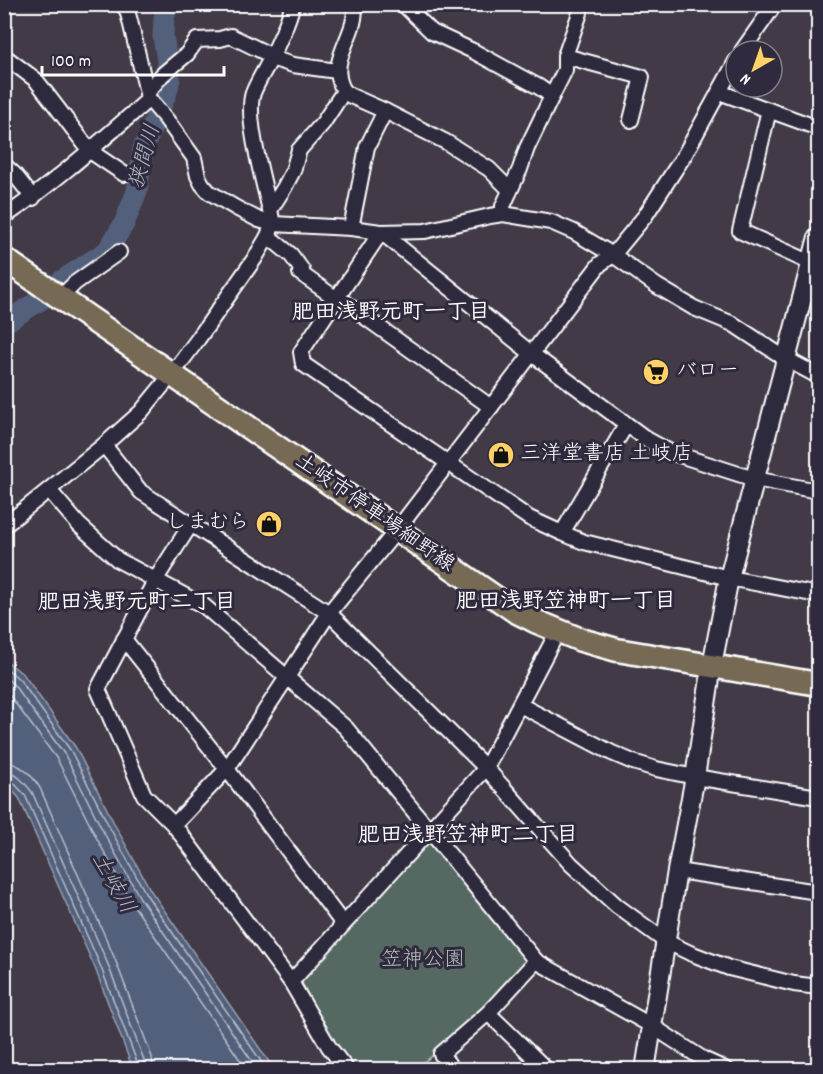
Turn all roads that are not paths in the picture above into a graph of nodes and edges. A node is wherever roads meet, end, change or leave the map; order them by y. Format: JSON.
{"nodes":[{"id":1,"x":122,"y":4,"type":"edge"},
{"id":2,"x":293,"y":4,"type":"edge"},
{"id":3,"x":354,"y":4,"type":"edge"},
{"id":4,"x":403,"y":4,"type":"edge"},
{"id":5,"x":776,"y":4,"type":"edge"},
{"id":6,"x":580,"y":13,"type":"dead end"},
{"id":7,"x":749,"y":39,"type":"edge"},
{"id":8,"x":4,"y":56,"type":"edge"},
{"id":9,"x":565,"y":56,"type":"junction"},
{"id":10,"x":271,"y":57,"type":"junction"},
{"id":11,"x":337,"y":71,"type":"junction"},
{"id":12,"x":724,"y":83,"type":"edge"},
{"id":13,"x":344,"y":91,"type":"junction"},
{"id":14,"x":719,"y":92,"type":"junction"},
{"id":15,"x":552,"y":96,"type":"junction"},
{"id":16,"x":153,"y":103,"type":"junction"},
{"id":17,"x":769,"y":110,"type":"junction"},
{"id":18,"x":385,"y":111,"type":"junction"},
{"id":19,"x":632,"y":120,"type":"dead end"},
{"id":20,"x":819,"y":128,"type":"edge"},
{"id":21,"x":90,"y":151,"type":"junction"},
{"id":22,"x":4,"y":165,"type":"edge"},
{"id":23,"x":124,"y":174,"type":"dead end"},
{"id":24,"x":510,"y":190,"type":"junction"},
{"id":25,"x":33,"y":198,"type":"junction"},
{"id":26,"x":503,"y":214,"type":"junction"},
{"id":27,"x":4,"y":217,"type":"edge"},
{"id":28,"x":270,"y":223,"type":"junction"},
{"id":29,"x":351,"y":228,"type":"junction"},
{"id":30,"x":381,"y":232,"type":"junction"},
{"id":31,"x":819,"y":237,"type":"edge"},
{"id":32,"x":119,"y":252,"type":"dead end"},
{"id":33,"x":612,"y":255,"type":"junction"},
{"id":34,"x":4,"y":259,"type":"edge"},
{"id":35,"x":815,"y":264,"type":"edge"},
{"id":36,"x":61,"y":297,"type":"junction"},
{"id":37,"x":338,"y":298,"type":"junction"},
{"id":38,"x":532,"y":354,"type":"junction"},
{"id":39,"x":786,"y":359,"type":"junction"},
{"id":40,"x":172,"y":374,"type":"junction"},
{"id":41,"x":819,"y":376,"type":"edge"},
{"id":42,"x":491,"y":407,"type":"junction"},
{"id":43,"x":626,"y":425,"type":"junction"},
{"id":44,"x":104,"y":445,"type":"junction"},
{"id":45,"x":448,"y":464,"type":"junction"},
{"id":46,"x":754,"y":479,"type":"junction"},
{"id":47,"x":49,"y":490,"type":"junction"},
{"id":48,"x":819,"y":492,"type":"edge"},
{"id":49,"x":191,"y":524,"type":"junction"},
{"id":50,"x":4,"y":526,"type":"edge"},
{"id":51,"x":397,"y":530,"type":"junction"},
{"id":52,"x":562,"y":533,"type":"junction"},
{"id":53,"x":729,"y":578,"type":"junction"},
{"id":54,"x":156,"y":579,"type":"junction"},
{"id":55,"x":819,"y":595,"type":"edge"},
{"id":56,"x":329,"y":613,"type":"junction"},
{"id":57,"x":558,"y":631,"type":"junction"},
{"id":58,"x":124,"y":639,"type":"junction"},
{"id":59,"x":712,"y":665,"type":"junction"},
{"id":60,"x":287,"y":677,"type":"junction"},
{"id":61,"x":819,"y":684,"type":"edge"},
{"id":62,"x":520,"y":705,"type":"junction"},
{"id":63,"x":486,"y":768,"type":"junction"},
{"id":64,"x":227,"y":769,"type":"junction"},
{"id":65,"x":694,"y":777,"type":"junction"},
{"id":66,"x":819,"y":797,"type":"edge"},
{"id":67,"x":174,"y":825,"type":"junction"},
{"id":68,"x":430,"y":830,"type":"junction"},
{"id":69,"x":677,"y":871,"type":"junction"},
{"id":70,"x":819,"y":892,"type":"edge"},
{"id":71,"x":343,"y":924,"type":"junction"},
{"id":72,"x":665,"y":940,"type":"junction"},
{"id":73,"x":536,"y":961,"type":"junction"},
{"id":74,"x":291,"y":982,"type":"junction"},
{"id":75,"x":819,"y":987,"type":"edge"},
{"id":76,"x":488,"y":1013,"type":"junction"},
{"id":77,"x":652,"y":1026,"type":"junction"},
{"id":78,"x":347,"y":1070,"type":"edge"},
{"id":79,"x":453,"y":1070,"type":"edge"},
{"id":80,"x":547,"y":1070,"type":"edge"},
{"id":81,"x":645,"y":1070,"type":"edge"},
{"id":82,"x":727,"y":1070,"type":"edge"}],
"edges":[{"from":1,"to":16,"type":"street"},
{"from":2,"to":10,"type":"street"},
{"from":3,"to":11,"type":"street"},
{"from":4,"to":15,"type":"street"},
{"from":5,"to":7,"type":"street"},
{"from":6,"to":9,"type":"street"},
{"from":8,"to":21,"type":"street"},
{"from":9,"to":15,"type":"street"},
{"from":9,"to":19,"type":"street"},
{"from":10,"to":11,"type":"street"},
{"from":10,"to":16,"type":"street"},
{"from":10,"to":28,"type":"street"},
{"from":11,"to":13,"type":"street"},
{"from":12,"to":14,"type":"street"},
{"from":13,"to":18,"type":"street"},
{"from":13,"to":28,"type":"street"},
{"from":14,"to":17,"type":"street"},
{"from":14,"to":33,"type":"street"},
{"from":15,"to":24,"type":"street"},
{"from":16,"to":21,"type":"street"},
{"from":16,"to":28,"type":"street"},
{"from":17,"to":20,"type":"street"},
{"from":17,"to":35,"type":"street"},
{"from":18,"to":24,"type":"street"},
{"from":18,"to":29,"type":"street"},
{"from":21,"to":23,"type":"street"},
{"from":21,"to":25,"type":"street"},
{"from":22,"to":25,"type":"street"},
{"from":24,"to":26,"type":"street"},
{"from":25,"to":27,"type":"street"},
{"from":26,"to":30,"type":"street"},
{"from":26,"to":33,"type":"street"},
{"from":28,"to":29,"type":"street"},
{"from":28,"to":37,"type":"street"},
{"from":28,"to":40,"type":"street"},
{"from":29,"to":30,"type":"street"},
{"from":30,"to":37,"type":"street"},
{"from":30,"to":38,"type":"street"},
{"from":31,"to":35,"type":"street"},
{"from":32,"to":36,"type":"street"},
{"from":33,"to":38,"type":"street"},
{"from":33,"to":39,"type":"street"},
{"from":34,"to":36,"type":"main road","name":"土岐市停車場細野線"},
{"from":35,"to":39,"type":"street"},
{"from":36,"to":40,"type":"main road","name":"土岐市停車場細野線"},
{"from":37,"to":42,"type":"street"},
{"from":37,"to":45,"type":"street"},
{"from":38,"to":42,"type":"street"},
{"from":38,"to":43,"type":"street"},
{"from":39,"to":41,"type":"street"},
{"from":39,"to":46,"type":"street"},
{"from":40,"to":44,"type":"street"},
{"from":40,"to":51,"type":"main road","name":"土岐市停車場細野線"},
{"from":42,"to":45,"type":"street"},
{"from":43,"to":46,"type":"street"},
{"from":43,"to":52,"type":"street"},
{"from":44,"to":47,"type":"street"},
{"from":44,"to":49,"type":"street"},
{"from":45,"to":51,"type":"street"},
{"from":45,"to":52,"type":"street"},
{"from":46,"to":48,"type":"street"},
{"from":46,"to":53,"type":"street"},
{"from":47,"to":50,"type":"street"},
{"from":47,"to":54,"type":"street"},
{"from":49,"to":54,"type":"street"},
{"from":49,"to":56,"type":"street"},
{"from":51,"to":56,"type":"street"},
{"from":51,"to":57,"type":"main road","name":"土岐市停車場細野線"},
{"from":52,"to":53,"type":"street"},
{"from":53,"to":55,"type":"street"},
{"from":53,"to":59,"type":"street"},
{"from":54,"to":58,"type":"street"},
{"from":54,"to":60,"type":"street"},
{"from":56,"to":60,"type":"street"},
{"from":56,"to":63,"type":"street"},
{"from":57,"to":59,"type":"main road","name":"土岐市停車場細野線"},
{"from":57,"to":62,"type":"street"},
{"from":58,"to":64,"type":"street"},
{"from":58,"to":67,"type":"street"},
{"from":59,"to":61,"type":"main road","name":"土岐市停車場細野線"},
{"from":59,"to":65,"type":"street"},
{"from":60,"to":64,"type":"street"},
{"from":60,"to":68,"type":"street"},
{"from":62,"to":63,"type":"street"},
{"from":62,"to":65,"type":"street"},
{"from":63,"to":68,"type":"street"},
{"from":63,"to":72,"type":"street"},
{"from":64,"to":67,"type":"street"},
{"from":64,"to":71,"type":"street"},
{"from":65,"to":66,"type":"street"},
{"from":65,"to":69,"type":"street"},
{"from":67,"to":74,"type":"street"},
{"from":68,"to":71,"type":"street"},
{"from":68,"to":73,"type":"street"},
{"from":69,"to":70,"type":"street"},
{"from":69,"to":72,"type":"street"},
{"from":71,"to":74,"type":"street"},
{"from":72,"to":75,"type":"street"},
{"from":72,"to":77,"type":"street"},
{"from":73,"to":76,"type":"street"},
{"from":73,"to":77,"type":"street"},
{"from":74,"to":78,"type":"street"},
{"from":76,"to":79,"type":"street"},
{"from":76,"to":80,"type":"street"},
{"from":77,"to":81,"type":"street"},
{"from":77,"to":82,"type":"street"}]}
